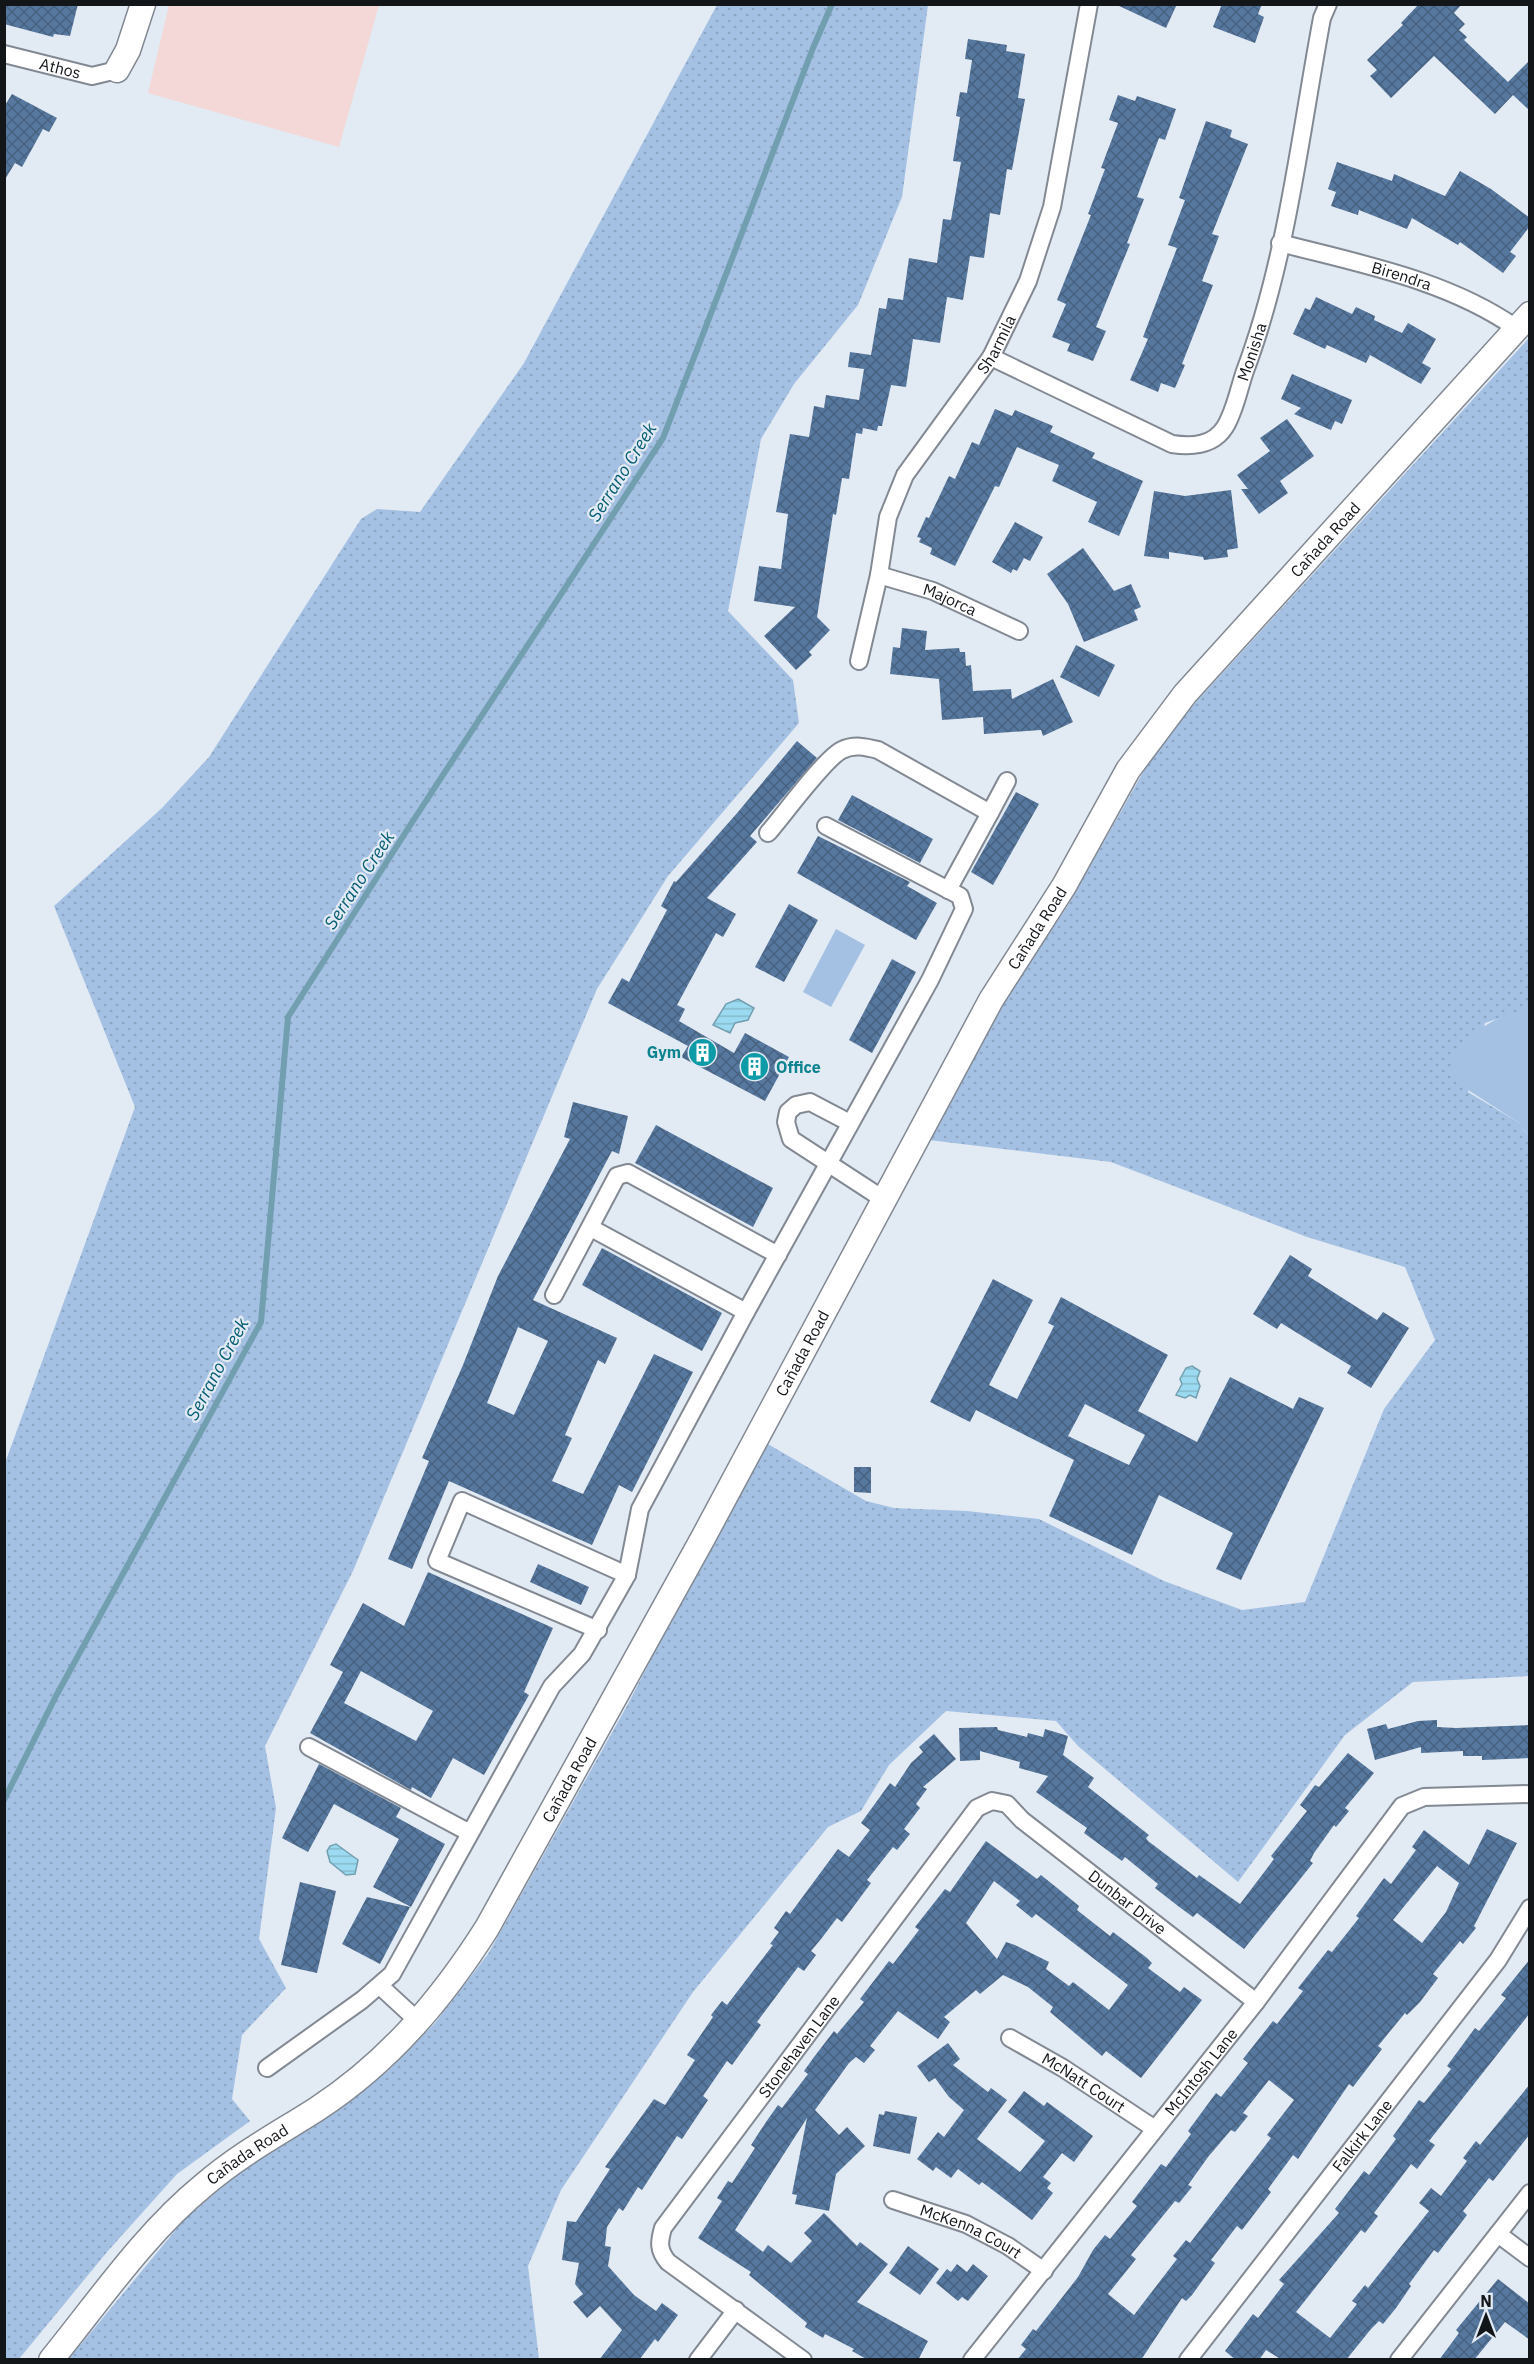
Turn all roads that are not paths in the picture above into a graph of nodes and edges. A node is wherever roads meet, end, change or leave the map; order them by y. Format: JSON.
{"nodes":[{"id":1,"x":143,"y":4,"type":"edge"},
{"id":2,"x":1089,"y":4,"type":"edge"},
{"id":3,"x":1325,"y":11,"type":"edge"},
{"id":4,"x":4,"y":54,"type":"edge"},
{"id":5,"x":117,"y":70,"type":"joint"},
{"id":6,"x":1280,"y":243,"type":"junction"},
{"id":7,"x":1523,"y":321,"type":"edge"},
{"id":8,"x":992,"y":357,"type":"junction"},
{"id":9,"x":879,"y":574,"type":"junction"},
{"id":10,"x":1019,"y":631,"type":"dead end"},
{"id":11,"x":859,"y":661,"type":"dead end"},
{"id":12,"x":1007,"y":781,"type":"dead end"},
{"id":13,"x":990,"y":813,"type":"junction"},
{"id":14,"x":826,"y":826,"type":"dead end"},
{"id":15,"x":768,"y":833,"type":"dead end"},
{"id":16,"x":948,"y":890,"type":"junction"},
{"id":17,"x":850,"y":1123,"type":"junction"},
{"id":18,"x":828,"y":1163,"type":"junction"},
{"id":19,"x":883,"y":1199,"type":"junction"},
{"id":20,"x":591,"y":1228,"type":"junction"},
{"id":21,"x":778,"y":1256,"type":"junction"},
{"id":22,"x":554,"y":1295,"type":"dead end"},
{"id":23,"x":746,"y":1312,"type":"junction"},
{"id":24,"x":627,"y":1575,"type":"junction"},
{"id":25,"x":597,"y":1630,"type":"junction"},
{"id":26,"x":309,"y":1747,"type":"dead end"},
{"id":27,"x":1530,"y":1794,"type":"edge"},
{"id":28,"x":1000,"y":1801,"type":"joint"},
{"id":29,"x":470,"y":1833,"type":"junction"},
{"id":30,"x":1530,"y":1908,"type":"edge"},
{"id":31,"x":380,"y":1986,"type":"junction"},
{"id":32,"x":1256,"y":2002,"type":"junction"},
{"id":33,"x":419,"y":2022,"type":"junction"},
{"id":34,"x":1010,"y":2038,"type":"dead end"},
{"id":35,"x":267,"y":2068,"type":"dead end"},
{"id":36,"x":1155,"y":2129,"type":"junction"},
{"id":37,"x":1530,"y":2193,"type":"edge"},
{"id":38,"x":893,"y":2200,"type":"dead end"},
{"id":39,"x":1498,"y":2234,"type":"junction"},
{"id":40,"x":1530,"y":2258,"type":"edge"},
{"id":41,"x":1044,"y":2271,"type":"junction"},
{"id":42,"x":736,"y":2310,"type":"junction"},
{"id":43,"x":51,"y":2360,"type":"edge"},
{"id":44,"x":698,"y":2360,"type":"edge"},
{"id":45,"x":803,"y":2360,"type":"edge"},
{"id":46,"x":972,"y":2360,"type":"edge"},
{"id":47,"x":1188,"y":2360,"type":"edge"},
{"id":48,"x":1399,"y":2360,"type":"edge"}],
"edges":[{"from":1,"to":5,"type":"street"},
{"from":2,"to":8,"type":"street","name":"Sharmila"},
{"from":3,"to":6,"type":"street","name":"Monisha"},
{"from":4,"to":5,"type":"street","name":"Athos"},
{"from":6,"to":7,"type":"street","name":"Birendra"},
{"from":6,"to":8,"type":"street","name":"Monisha"},
{"from":7,"to":19,"type":"street","name":"Cañada Road"},
{"from":8,"to":9,"type":"street","name":"Sharmila"},
{"from":9,"to":10,"type":"street","name":"Majorca"},
{"from":9,"to":11,"type":"street","name":"Sharmila"},
{"from":12,"to":13,"type":"street"},
{"from":13,"to":15,"type":"street"},
{"from":13,"to":16,"type":"street"},
{"from":14,"to":16,"type":"street"},
{"from":16,"to":17,"type":"street"},
{"from":17,"to":18,"type":"street"},
{"from":17,"to":18,"type":"street"},
{"from":18,"to":19,"type":"street"},
{"from":18,"to":21,"type":"street"},
{"from":19,"to":33,"type":"street","name":"Cañada Road"},
{"from":20,"to":21,"type":"street"},
{"from":20,"to":22,"type":"street"},
{"from":20,"to":23,"type":"street"},
{"from":21,"to":23,"type":"street"},
{"from":23,"to":24,"type":"street"},
{"from":24,"to":25,"type":"street"},
{"from":24,"to":25,"type":"street"},
{"from":25,"to":29,"type":"street"},
{"from":26,"to":29,"type":"street"},
{"from":27,"to":32,"type":"street","name":"McIntosh Lane"},
{"from":28,"to":32,"type":"street","name":"Dunbar Drive"},
{"from":28,"to":42,"type":"street","name":"Stonehaven Lane"},
{"from":29,"to":31,"type":"street"},
{"from":30,"to":47,"type":"street","name":"Falkirk Lane"},
{"from":31,"to":33,"type":"street"},
{"from":31,"to":35,"type":"street"},
{"from":32,"to":36,"type":"street","name":"McIntosh Lane"},
{"from":33,"to":43,"type":"street","name":"Cañada Road"},
{"from":34,"to":36,"type":"street","name":"McNatt Court"},
{"from":36,"to":41,"type":"street","name":"McIntosh Lane"},
{"from":37,"to":39,"type":"street"},
{"from":38,"to":41,"type":"street","name":"McKenna Court"},
{"from":39,"to":40,"type":"street"},
{"from":39,"to":48,"type":"street"},
{"from":41,"to":46,"type":"street","name":"McIntosh Lane"},
{"from":42,"to":44,"type":"street"},
{"from":42,"to":45,"type":"street"}]}
